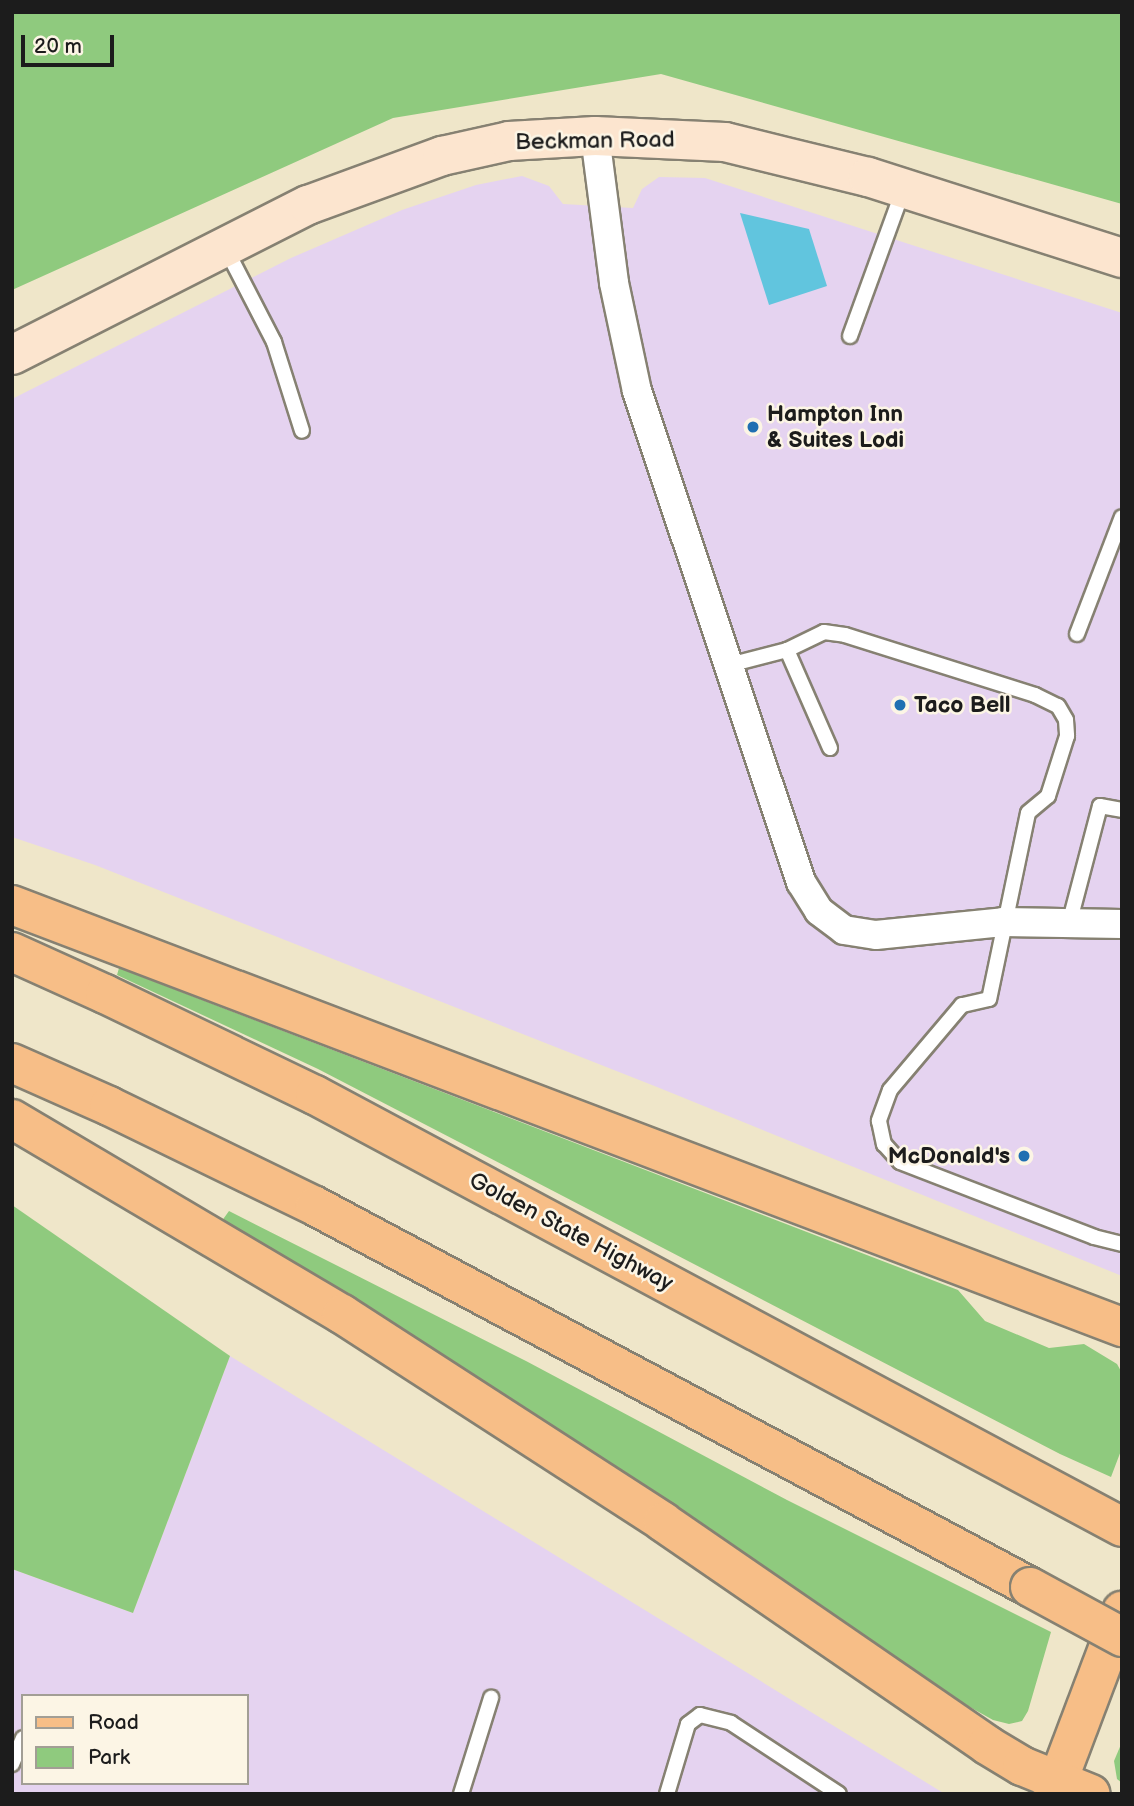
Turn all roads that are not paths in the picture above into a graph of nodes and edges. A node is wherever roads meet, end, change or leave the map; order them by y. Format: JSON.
{"nodes":[{"id":1,"x":595,"y":136,"type":"junction"},
{"id":2,"x":904,"y":189,"type":"junction"},
{"id":3,"x":225,"y":247,"type":"junction"},
{"id":4,"x":1122,"y":258,"type":"edge"},
{"id":5,"x":850,"y":336,"type":"dead end"},
{"id":6,"x":12,"y":355,"type":"edge"},
{"id":7,"x":302,"y":432,"type":"dead end"},
{"id":8,"x":1122,"y":517,"type":"edge"},
{"id":9,"x":1117,"y":552,"type":"edge"},
{"id":10,"x":1077,"y":634,"type":"dead end"},
{"id":11,"x":787,"y":650,"type":"junction"},
{"id":12,"x":729,"y":665,"type":"junction"},
{"id":13,"x":830,"y":748,"type":"dead end"},
{"id":14,"x":1122,"y":810,"type":"edge"},
{"id":15,"x":12,"y":905,"type":"edge"},
{"id":16,"x":1003,"y":922,"type":"junction"},
{"id":17,"x":1069,"y":924,"type":"junction"},
{"id":18,"x":1122,"y":924,"type":"edge"},
{"id":19,"x":12,"y":953,"type":"edge"},
{"id":20,"x":12,"y":1063,"type":"edge"},
{"id":21,"x":12,"y":1119,"type":"edge"},
{"id":22,"x":1122,"y":1244,"type":"edge"},
{"id":23,"x":1122,"y":1327,"type":"edge"},
{"id":24,"x":1122,"y":1527,"type":"edge"},
{"id":25,"x":1122,"y":1611,"type":"edge"},
{"id":26,"x":1122,"y":1637,"type":"edge"},
{"id":27,"x":491,"y":1698,"type":"dead end"},
{"id":28,"x":21,"y":1743,"type":"edge"},
{"id":29,"x":12,"y":1764,"type":"edge"},
{"id":30,"x":1067,"y":1790,"type":"edge"},
{"id":31,"x":461,"y":1794,"type":"edge"},
{"id":32,"x":667,"y":1794,"type":"edge"},
{"id":33,"x":839,"y":1794,"type":"edge"}],
"edges":[{"from":1,"to":2,"type":"street","name":"Beckman Road"},
{"from":1,"to":3,"type":"street","name":"Beckman Road"},
{"from":1,"to":12,"type":"street"},
{"from":2,"to":4,"type":"street","name":"Beckman Road"},
{"from":2,"to":5,"type":"lane"},
{"from":3,"to":6,"type":"street","name":"Beckman Road"},
{"from":3,"to":7,"type":"lane"},
{"from":8,"to":9,"type":"lane"},
{"from":9,"to":10,"type":"lane"},
{"from":11,"to":12,"type":"lane"},
{"from":11,"to":13,"type":"lane"},
{"from":11,"to":16,"type":"lane"},
{"from":12,"to":16,"type":"street"},
{"from":14,"to":17,"type":"lane"},
{"from":15,"to":23,"type":"main road"},
{"from":16,"to":17,"type":"street"},
{"from":16,"to":22,"type":"lane"},
{"from":17,"to":18,"type":"street"},
{"from":19,"to":24,"type":"main road","name":"Golden State Highway"},
{"from":20,"to":26,"type":"main road","bridge":true},
{"from":21,"to":30,"type":"main road"},
{"from":25,"to":30,"type":"main road"},
{"from":27,"to":31,"type":"lane"},
{"from":28,"to":29,"type":"lane"},
{"from":32,"to":33,"type":"lane"}]}
